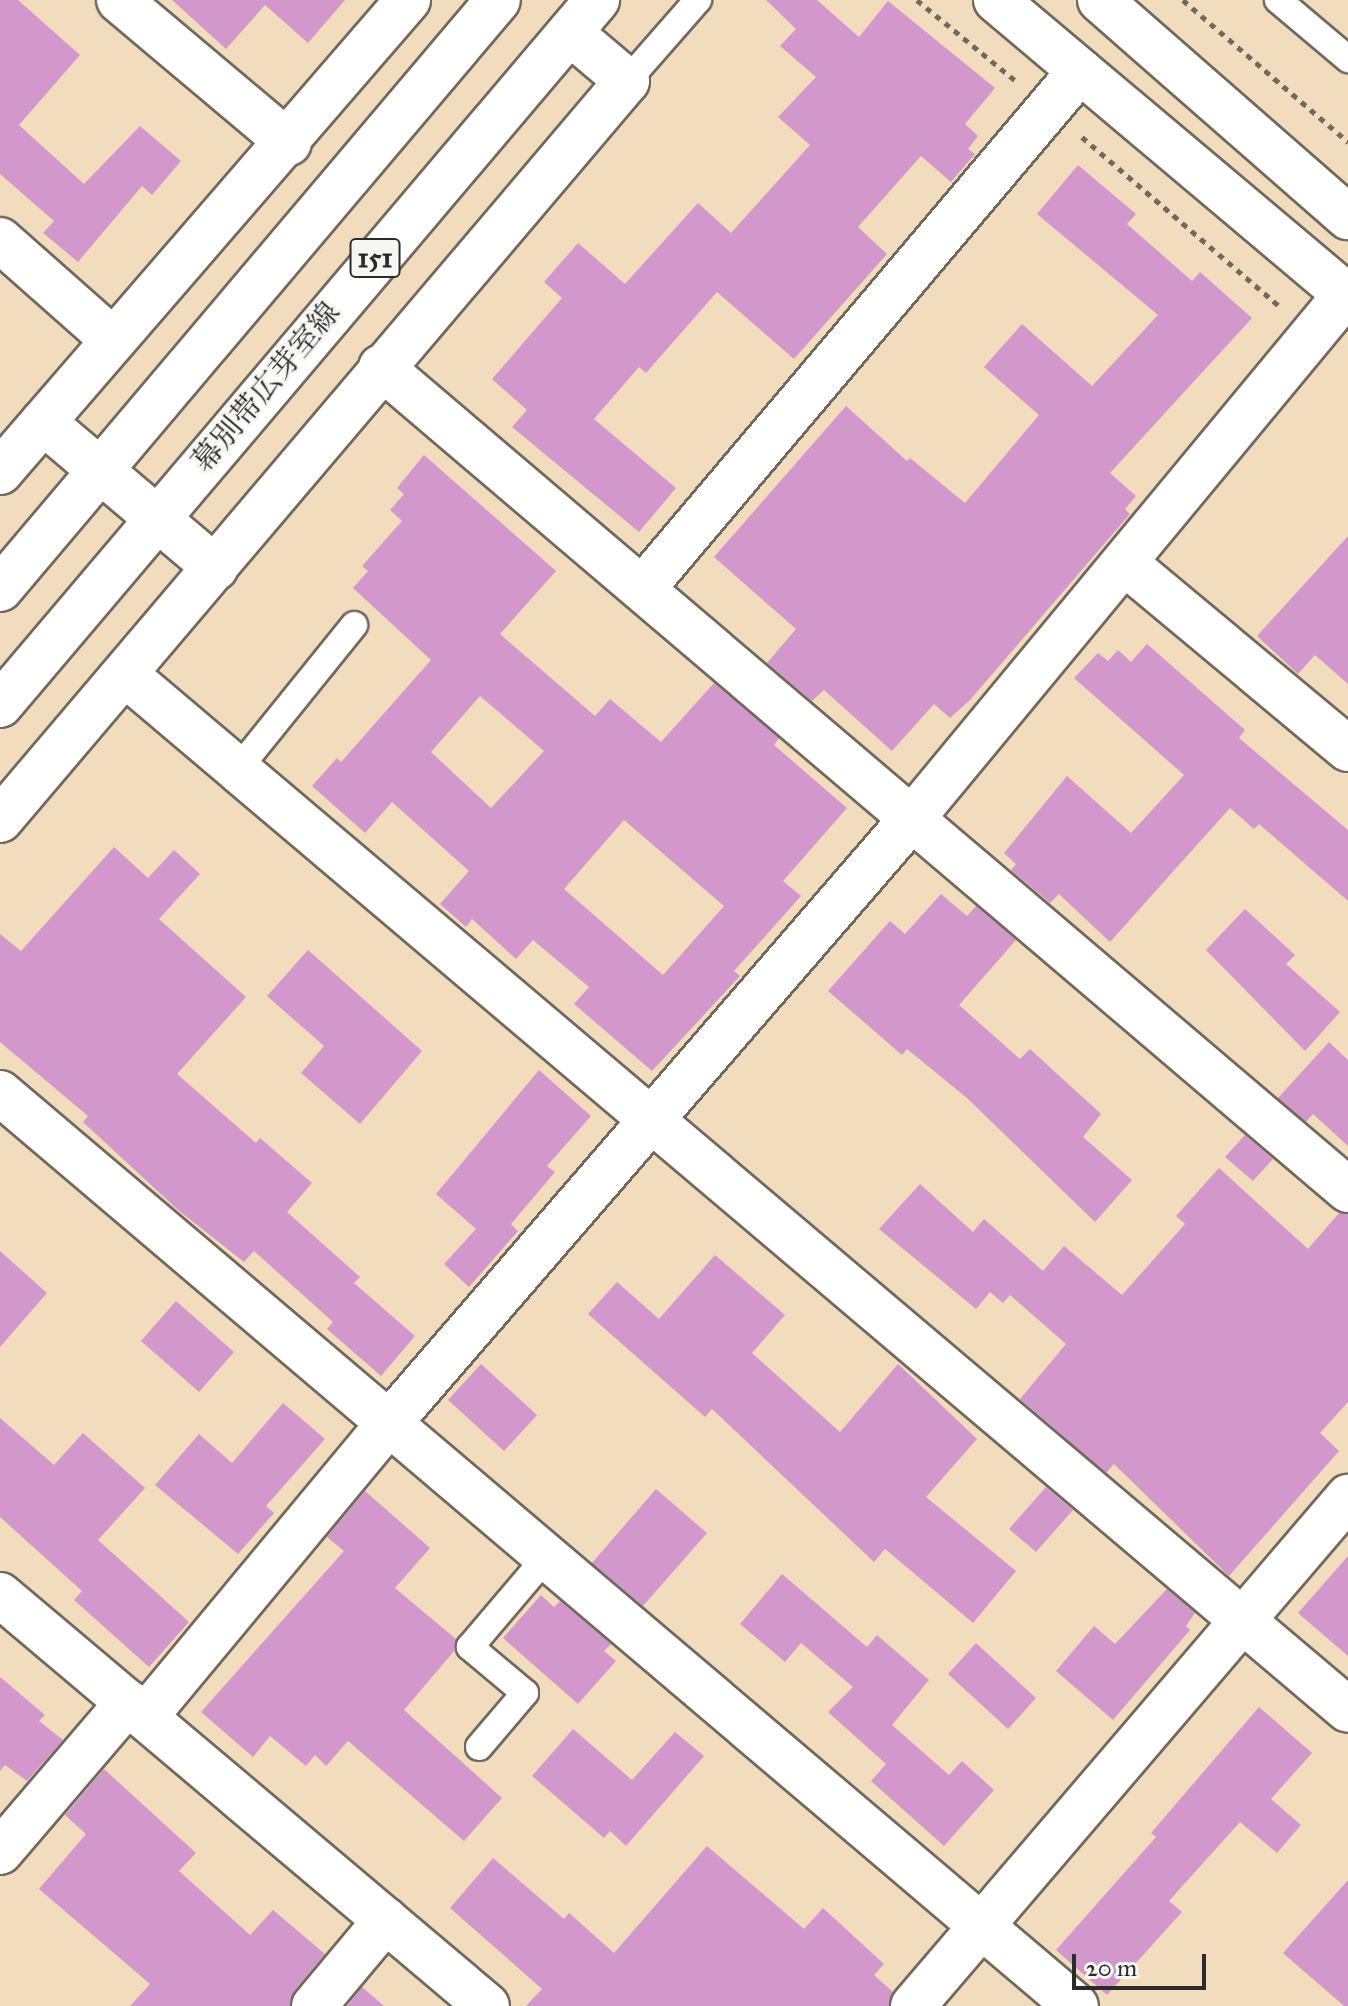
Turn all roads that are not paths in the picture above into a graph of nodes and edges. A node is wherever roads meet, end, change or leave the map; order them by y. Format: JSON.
{"nodes":[{"id":1,"x":119,"y":0,"type":"edge"},
{"id":2,"x":408,"y":0,"type":"edge"},
{"id":3,"x":498,"y":0,"type":"edge"},
{"id":4,"x":597,"y":0,"type":"edge"},
{"id":5,"x":698,"y":0,"type":"edge"},
{"id":6,"x":996,"y":0,"type":"edge"},
{"id":7,"x":1278,"y":0,"type":"edge"},
{"id":8,"x":1123,"y":7,"type":"edge"},
{"id":9,"x":570,"y":33,"type":"junction"},
{"id":10,"x":1348,"y":59,"type":"edge"},
{"id":11,"x":1080,"y":71,"type":"junction"},
{"id":12,"x":627,"y":81,"type":"junction"},
{"id":13,"x":289,"y":143,"type":"junction"},
{"id":14,"x":1348,"y":217,"type":"edge"},
{"id":15,"x":0,"y":240,"type":"edge"},
{"id":16,"x":1347,"y":294,"type":"edge"},
{"id":17,"x":113,"y":340,"type":"junction"},
{"id":18,"x":381,"y":367,"type":"junction"},
{"id":19,"x":43,"y":422,"type":"junction"},
{"id":20,"x":100,"y":471,"type":"junction"},
{"id":21,"x":0,"y":472,"type":"edge"},
{"id":22,"x":156,"y":518,"type":"junction"},
{"id":23,"x":1126,"y":564,"type":"junction"},
{"id":24,"x":216,"y":568,"type":"junction"},
{"id":25,"x":643,"y":588,"type":"junction"},
{"id":26,"x":0,"y":589,"type":"edge"},
{"id":27,"x":354,"y":625,"type":"dead end"},
{"id":28,"x":126,"y":675,"type":"junction"},
{"id":29,"x":0,"y":705,"type":"edge"},
{"id":30,"x":1348,"y":749,"type":"edge"},
{"id":31,"x":238,"y":769,"type":"junction"},
{"id":32,"x":914,"y":816,"type":"junction"},
{"id":33,"x":0,"y":820,"type":"edge"},
{"id":34,"x":0,"y":1093,"type":"edge"},
{"id":35,"x":652,"y":1120,"type":"junction"},
{"id":36,"x":1348,"y":1190,"type":"edge"},
{"id":37,"x":390,"y":1422,"type":"junction"},
{"id":38,"x":1348,"y":1497,"type":"edge"},
{"id":39,"x":548,"y":1555,"type":"junction"},
{"id":40,"x":0,"y":1595,"type":"edge"},
{"id":41,"x":1243,"y":1619,"type":"junction"},
{"id":42,"x":136,"y":1710,"type":"junction"},
{"id":43,"x":1348,"y":1710,"type":"edge"},
{"id":44,"x":479,"y":1747,"type":"dead end"},
{"id":45,"x":0,"y":1852,"type":"edge"},
{"id":46,"x":386,"y":1920,"type":"junction"},
{"id":47,"x":981,"y":1925,"type":"junction"},
{"id":48,"x":314,"y":2006,"type":"edge"},
{"id":49,"x":487,"y":2006,"type":"edge"},
{"id":50,"x":913,"y":2006,"type":"edge"},
{"id":51,"x":1076,"y":2006,"type":"edge"}],
"edges":[{"from":1,"to":13,"type":"street"},
{"from":2,"to":13,"type":"street"},
{"from":3,"to":20,"type":"street","number":"151"},
{"from":4,"to":9,"type":"street","name":"幕別帯広芽室線","number":"151"},
{"from":5,"to":12,"type":"lane"},
{"from":6,"to":11,"type":"street"},
{"from":7,"to":10,"type":"lane"},
{"from":8,"to":14,"type":"street"},
{"from":9,"to":12,"type":"street"},
{"from":9,"to":22,"type":"street","name":"幕別帯広芽室線","number":"151"},
{"from":11,"to":16,"type":"street"},
{"from":11,"to":25,"type":"street"},
{"from":12,"to":18,"type":"street"},
{"from":13,"to":17,"type":"street"},
{"from":15,"to":17,"type":"street"},
{"from":16,"to":23,"type":"street"},
{"from":17,"to":19,"type":"street"},
{"from":18,"to":24,"type":"street"},
{"from":18,"to":25,"type":"street"},
{"from":19,"to":20,"type":"street"},
{"from":19,"to":21,"type":"street"},
{"from":20,"to":22,"type":"street"},
{"from":20,"to":26,"type":"street","number":"151"},
{"from":22,"to":24,"type":"street"},
{"from":22,"to":29,"type":"street","name":"幕別帯広芽室線","number":"151"},
{"from":23,"to":30,"type":"street"},
{"from":23,"to":32,"type":"street"},
{"from":24,"to":28,"type":"street"},
{"from":25,"to":32,"type":"street"},
{"from":27,"to":31,"type":"lane"},
{"from":28,"to":31,"type":"street"},
{"from":28,"to":33,"type":"street"},
{"from":31,"to":35,"type":"street"},
{"from":32,"to":35,"type":"street"},
{"from":32,"to":36,"type":"street"},
{"from":34,"to":37,"type":"street"},
{"from":35,"to":37,"type":"street"},
{"from":35,"to":41,"type":"street"},
{"from":37,"to":39,"type":"street"},
{"from":37,"to":42,"type":"street"},
{"from":38,"to":41,"type":"street"},
{"from":39,"to":44,"type":"lane"},
{"from":39,"to":47,"type":"street"},
{"from":40,"to":42,"type":"street"},
{"from":41,"to":43,"type":"street"},
{"from":41,"to":47,"type":"street"},
{"from":42,"to":45,"type":"street"},
{"from":42,"to":46,"type":"street"},
{"from":46,"to":48,"type":"street"},
{"from":46,"to":49,"type":"street"},
{"from":47,"to":50,"type":"street"},
{"from":47,"to":51,"type":"street"}]}
